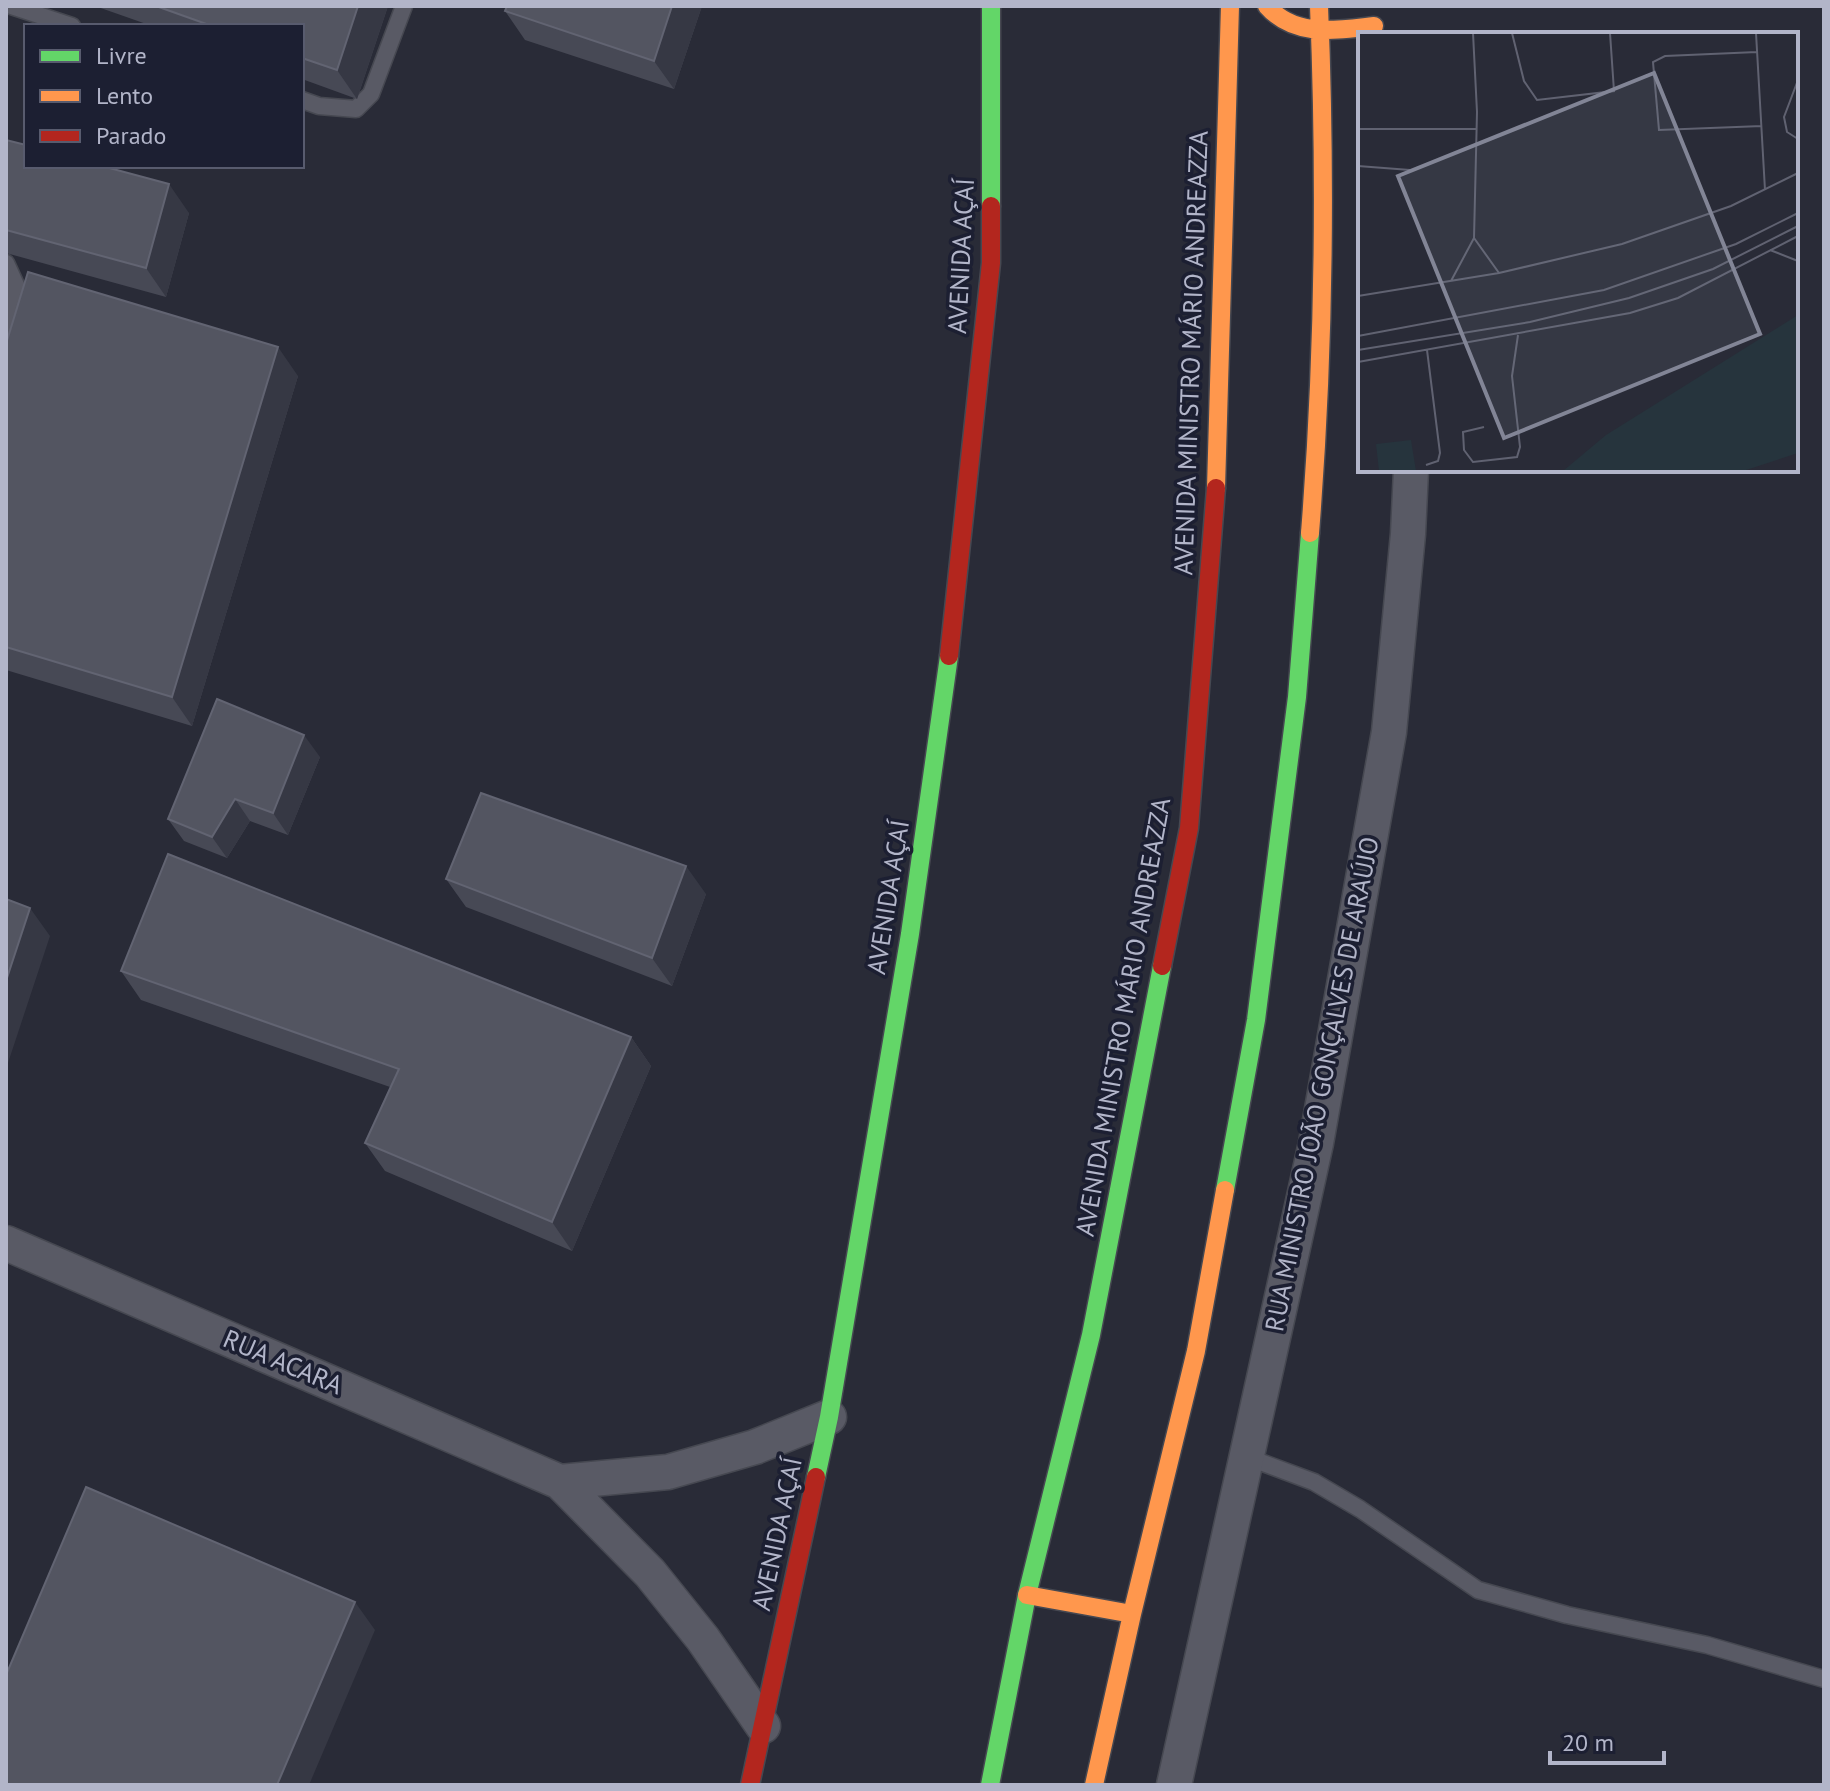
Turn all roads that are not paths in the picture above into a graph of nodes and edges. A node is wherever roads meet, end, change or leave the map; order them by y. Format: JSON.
{"nodes":[{"id":1,"x":11,"y":6,"type":"edge"},
{"id":2,"x":404,"y":6,"type":"edge"},
{"id":3,"x":991,"y":6,"type":"edge"},
{"id":4,"x":1230,"y":6,"type":"edge"},
{"id":5,"x":1267,"y":6,"type":"edge"},
{"id":6,"x":1319,"y":6,"type":"edge"},
{"id":7,"x":1374,"y":22,"type":"edge"},
{"id":8,"x":66,"y":24,"type":"edge"},
{"id":9,"x":1321,"y":31,"type":"junction"},
{"id":10,"x":304,"y":101,"type":"edge"},
{"id":11,"x":6,"y":263,"type":"edge"},
{"id":12,"x":6,"y":360,"type":"edge"},
{"id":13,"x":1411,"y":472,"type":"edge"},
{"id":14,"x":6,"y":1243,"type":"edge"},
{"id":15,"x":829,"y":1417,"type":"junction"},
{"id":16,"x":1247,"y":1457,"type":"junction"},
{"id":17,"x":560,"y":1482,"type":"junction"},
{"id":18,"x":1027,"y":1595,"type":"junction"},
{"id":19,"x":1132,"y":1614,"type":"junction"},
{"id":20,"x":1824,"y":1679,"type":"edge"},
{"id":21,"x":763,"y":1726,"type":"junction"},
{"id":22,"x":750,"y":1785,"type":"edge"},
{"id":23,"x":990,"y":1785,"type":"edge"},
{"id":24,"x":1094,"y":1785,"type":"edge"},
{"id":25,"x":1174,"y":1785,"type":"edge"}],
"edges":[{"from":1,"to":8,"type":"lane"},
{"from":2,"to":10,"type":"lane"},
{"from":3,"to":15,"type":"main road","name":"AVENIDA AÇAÍ"},
{"from":4,"to":18,"type":"main road","name":"AVENIDA MINISTRO MÁRIO ANDREAZZA"},
{"from":5,"to":9,"type":"main road"},
{"from":6,"to":9,"type":"main road"},
{"from":7,"to":9,"type":"main road"},
{"from":9,"to":19,"type":"main road"},
{"from":11,"to":12,"type":"lane"},
{"from":13,"to":16,"type":"street","name":"RUA MINISTRO JOÃO GONÇALVES DE ARAÚJO"},
{"from":14,"to":17,"type":"street","name":"RUA ACARA"},
{"from":15,"to":17,"type":"street","name":"RUA ACARA"},
{"from":15,"to":21,"type":"main road","name":"AVENIDA AÇAÍ"},
{"from":16,"to":20,"type":"lane"},
{"from":16,"to":25,"type":"street","name":"RUA MINISTRO JOÃO GONÇALVES DE ARAÚJO"},
{"from":17,"to":21,"type":"street","name":"RUA ACARA"},
{"from":18,"to":19,"type":"main road"},
{"from":18,"to":23,"type":"main road","name":"AVENIDA MINISTRO MÁRIO ANDREAZZA"},
{"from":19,"to":24,"type":"main road"},
{"from":21,"to":22,"type":"main road","name":"AVENIDA AÇAÍ"}]}
